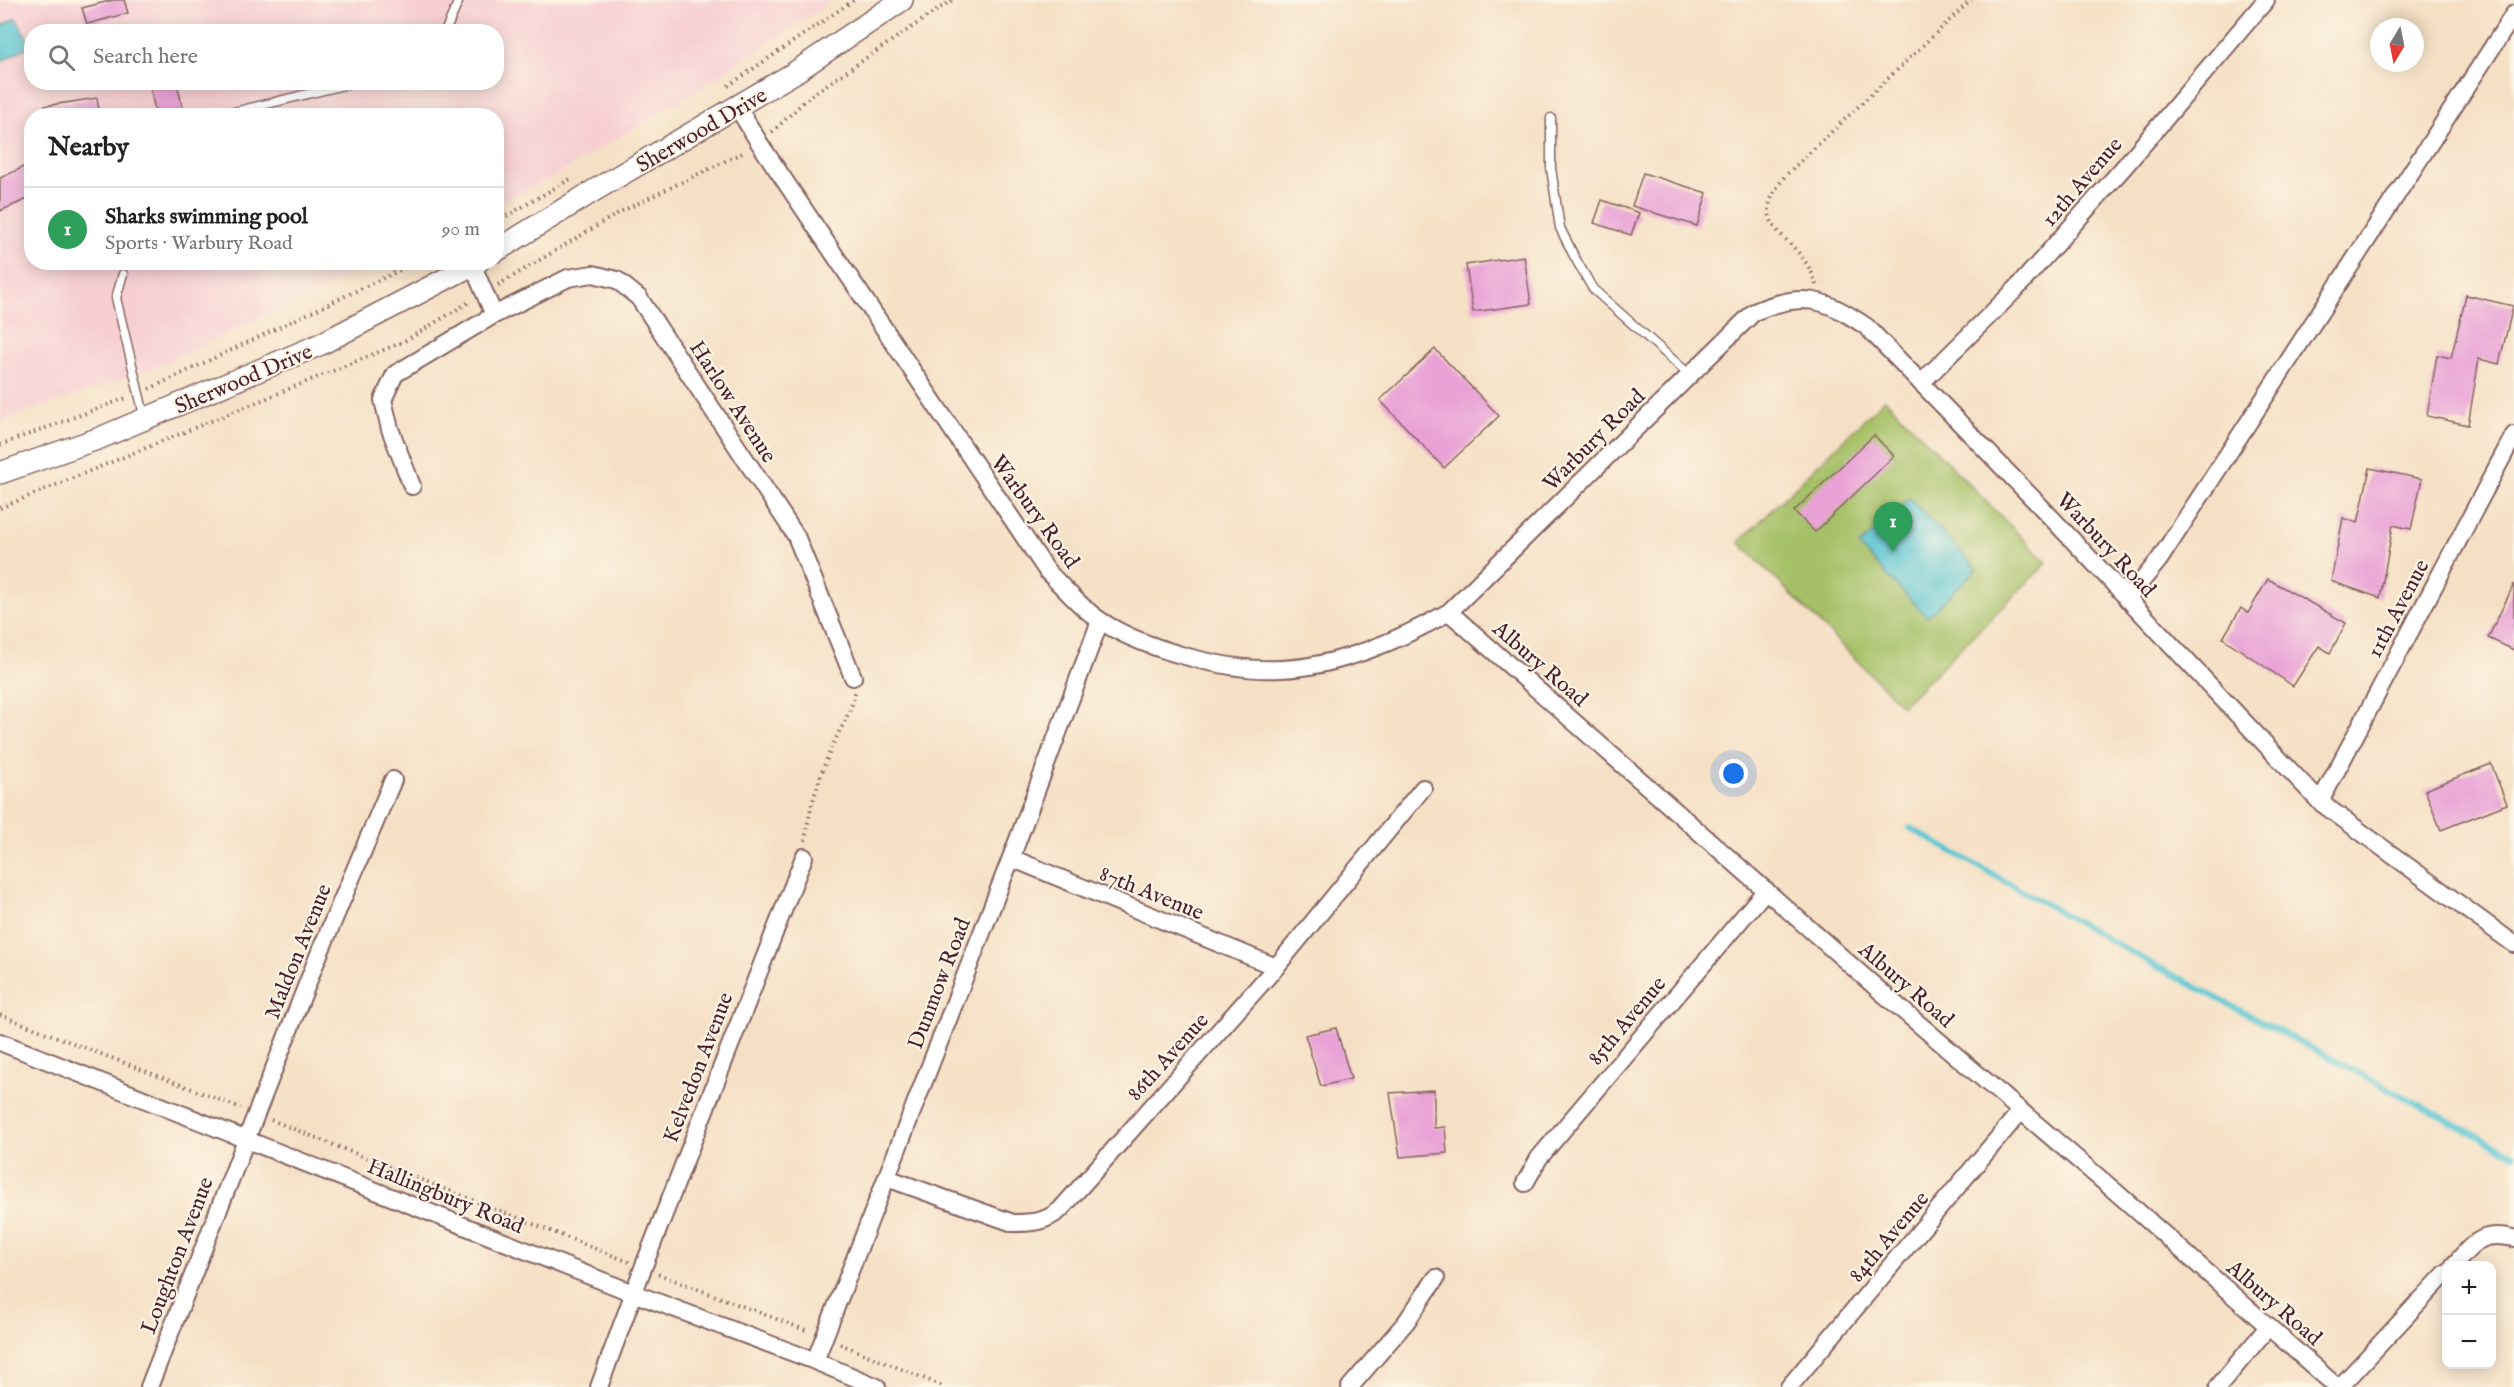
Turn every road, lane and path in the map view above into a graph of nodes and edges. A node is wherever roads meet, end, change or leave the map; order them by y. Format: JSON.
{"nodes":[{"id":1,"x":459,"y":0,"type":"edge"},
{"id":2,"x":854,"y":0,"type":"edge"},
{"id":3,"x":902,"y":0,"type":"edge"},
{"id":4,"x":952,"y":0,"type":"edge"},
{"id":5,"x":1971,"y":0,"type":"edge"},
{"id":6,"x":2266,"y":0,"type":"edge"},
{"id":7,"x":2514,"y":14,"type":"edge"},
{"id":8,"x":448,"y":24,"type":"edge"},
{"id":9,"x":781,"y":50,"type":"dead end"},
{"id":10,"x":323,"y":90,"type":"edge"},
{"id":11,"x":250,"y":108,"type":"edge"},
{"id":12,"x":738,"y":108,"type":"junction"},
{"id":13,"x":1551,"y":118,"type":"dead end"},
{"id":14,"x":760,"y":144,"type":"junction"},
{"id":15,"x":504,"y":246,"type":"edge"},
{"id":16,"x":400,"y":270,"type":"edge"},
{"id":17,"x":463,"y":270,"type":"edge"},
{"id":18,"x":477,"y":270,"type":"edge"},
{"id":19,"x":123,"y":274,"type":"dead end"},
{"id":20,"x":1820,"y":302,"type":"junction"},
{"id":21,"x":494,"y":315,"type":"junction"},
{"id":22,"x":1690,"y":375,"type":"junction"},
{"id":23,"x":1921,"y":383,"type":"junction"},
{"id":24,"x":139,"y":393,"type":"junction"},
{"id":25,"x":145,"y":419,"type":"junction"},
{"id":26,"x":2514,"y":435,"type":"edge"},
{"id":27,"x":0,"y":445,"type":"edge"},
{"id":28,"x":0,"y":473,"type":"edge"},
{"id":29,"x":412,"y":486,"type":"dead end"},
{"id":30,"x":2127,"y":599,"type":"junction"},
{"id":31,"x":1449,"y":612,"type":"junction"},
{"id":32,"x":1100,"y":621,"type":"junction"},
{"id":33,"x":853,"y":676,"type":"joint"},
{"id":34,"x":393,"y":780,"type":"dead end"},
{"id":35,"x":1423,"y":788,"type":"dead end"},
{"id":36,"x":2320,"y":802,"type":"junction"},
{"id":37,"x":804,"y":857,"type":"joint"},
{"id":38,"x":1011,"y":858,"type":"junction"},
{"id":39,"x":1766,"y":890,"type":"junction"},
{"id":40,"x":2514,"y":944,"type":"edge"},
{"id":41,"x":1276,"y":967,"type":"junction"},
{"id":42,"x":0,"y":1015,"type":"edge"},
{"id":43,"x":0,"y":1042,"type":"edge"},
{"id":44,"x":2020,"y":1113,"type":"junction"},
{"id":45,"x":255,"y":1114,"type":"junction"},
{"id":46,"x":246,"y":1139,"type":"junction"},
{"id":47,"x":887,"y":1178,"type":"junction"},
{"id":48,"x":1525,"y":1183,"type":"dead end"},
{"id":49,"x":2514,"y":1238,"type":"edge"},
{"id":50,"x":2458,"y":1261,"type":"edge"},
{"id":51,"x":643,"y":1268,"type":"junction"},
{"id":52,"x":2442,"y":1277,"type":"edge"},
{"id":53,"x":1436,"y":1278,"type":"dead end"},
{"id":54,"x":633,"y":1293,"type":"junction"},
{"id":55,"x":2269,"y":1326,"type":"junction"},
{"id":56,"x":824,"y":1338,"type":"junction"},
{"id":57,"x":815,"y":1361,"type":"junction"},
{"id":58,"x":148,"y":1387,"type":"edge"},
{"id":59,"x":599,"y":1387,"type":"edge"},
{"id":60,"x":877,"y":1387,"type":"edge"},
{"id":61,"x":945,"y":1387,"type":"edge"},
{"id":62,"x":1350,"y":1387,"type":"edge"},
{"id":63,"x":1789,"y":1387,"type":"edge"},
{"id":64,"x":2218,"y":1387,"type":"edge"},
{"id":65,"x":2338,"y":1387,"type":"edge"}],
"edges":[{"from":1,"to":8,"type":"lane"},
{"from":2,"to":9,"type":"path"},
{"from":3,"to":12,"type":"street","name":"Sherwood Drive"},
{"from":4,"to":14,"type":"path"},
{"from":5,"to":20,"type":"path"},
{"from":6,"to":23,"type":"street","name":"12th Avenue"},
{"from":7,"to":30,"type":"street"},
{"from":10,"to":11,"type":"lane"},
{"from":12,"to":14,"type":"street","name":"Warbury Road"},
{"from":12,"to":15,"type":"street","name":"Sherwood Drive"},
{"from":13,"to":22,"type":"lane"},
{"from":14,"to":32,"type":"street","name":"Warbury Road"},
{"from":16,"to":24,"type":"path"},
{"from":17,"to":25,"type":"street","name":"Sherwood Drive"},
{"from":18,"to":21,"type":"street"},
{"from":19,"to":24,"type":"lane"},
{"from":20,"to":22,"type":"street","name":"Warbury Road"},
{"from":20,"to":23,"type":"street","name":"Warbury Road"},
{"from":21,"to":29,"type":"street","name":"Harlow Avenue"},
{"from":21,"to":33,"type":"street","name":"Harlow Avenue"},
{"from":22,"to":31,"type":"street","name":"Warbury Road"},
{"from":23,"to":30,"type":"street","name":"Warbury Road"},
{"from":24,"to":25,"type":"lane"},
{"from":24,"to":27,"type":"path"},
{"from":25,"to":28,"type":"street","name":"Sherwood Drive"},
{"from":26,"to":36,"type":"street","name":"11th Avenue"},
{"from":30,"to":36,"type":"street","name":"Warbury Road"},
{"from":31,"to":32,"type":"street","name":"Warbury Road"},
{"from":31,"to":39,"type":"street","name":"Albury Road"},
{"from":32,"to":38,"type":"street","name":"Dunmow Road"},
{"from":33,"to":37,"type":"path"},
{"from":34,"to":45,"type":"street","name":"Maldon Avenue"},
{"from":35,"to":41,"type":"street","name":"86th Avenue"},
{"from":36,"to":40,"type":"street","name":"Warbury Road"},
{"from":37,"to":51,"type":"street","name":"Kelvedon Avenue"},
{"from":38,"to":41,"type":"street","name":"87th Avenue"},
{"from":38,"to":47,"type":"street","name":"Dunmow Road"},
{"from":39,"to":44,"type":"street","name":"Albury Road"},
{"from":39,"to":48,"type":"street","name":"85th Avenue"},
{"from":41,"to":47,"type":"street","name":"86th Avenue"},
{"from":42,"to":45,"type":"path"},
{"from":43,"to":46,"type":"street","name":"Hallingbury Road"},
{"from":44,"to":55,"type":"street","name":"Albury Road"},
{"from":44,"to":63,"type":"street","name":"84th Avenue"},
{"from":45,"to":46,"type":"street","name":"Maldon Avenue"},
{"from":45,"to":51,"type":"path"},
{"from":46,"to":54,"type":"street","name":"Hallingbury Road"},
{"from":46,"to":58,"type":"street","name":"Loughton Avenue"},
{"from":47,"to":56,"type":"street","name":"Dunmow Road"},
{"from":49,"to":50,"type":"street"},
{"from":51,"to":54,"type":"street","name":"Kelvedon Avenue"},
{"from":51,"to":56,"type":"path"},
{"from":52,"to":65,"type":"street"},
{"from":53,"to":62,"type":"street"},
{"from":54,"to":57,"type":"street","name":"Hallingbury Road"},
{"from":54,"to":59,"type":"street","name":"Kelvedon Avenue"},
{"from":55,"to":64,"type":"street"},
{"from":55,"to":65,"type":"street","name":"Albury Road"},
{"from":56,"to":57,"type":"street","name":"Dunmow Road"},
{"from":56,"to":61,"type":"path"},
{"from":57,"to":60,"type":"street","name":"Hallingbury Road"}]}
